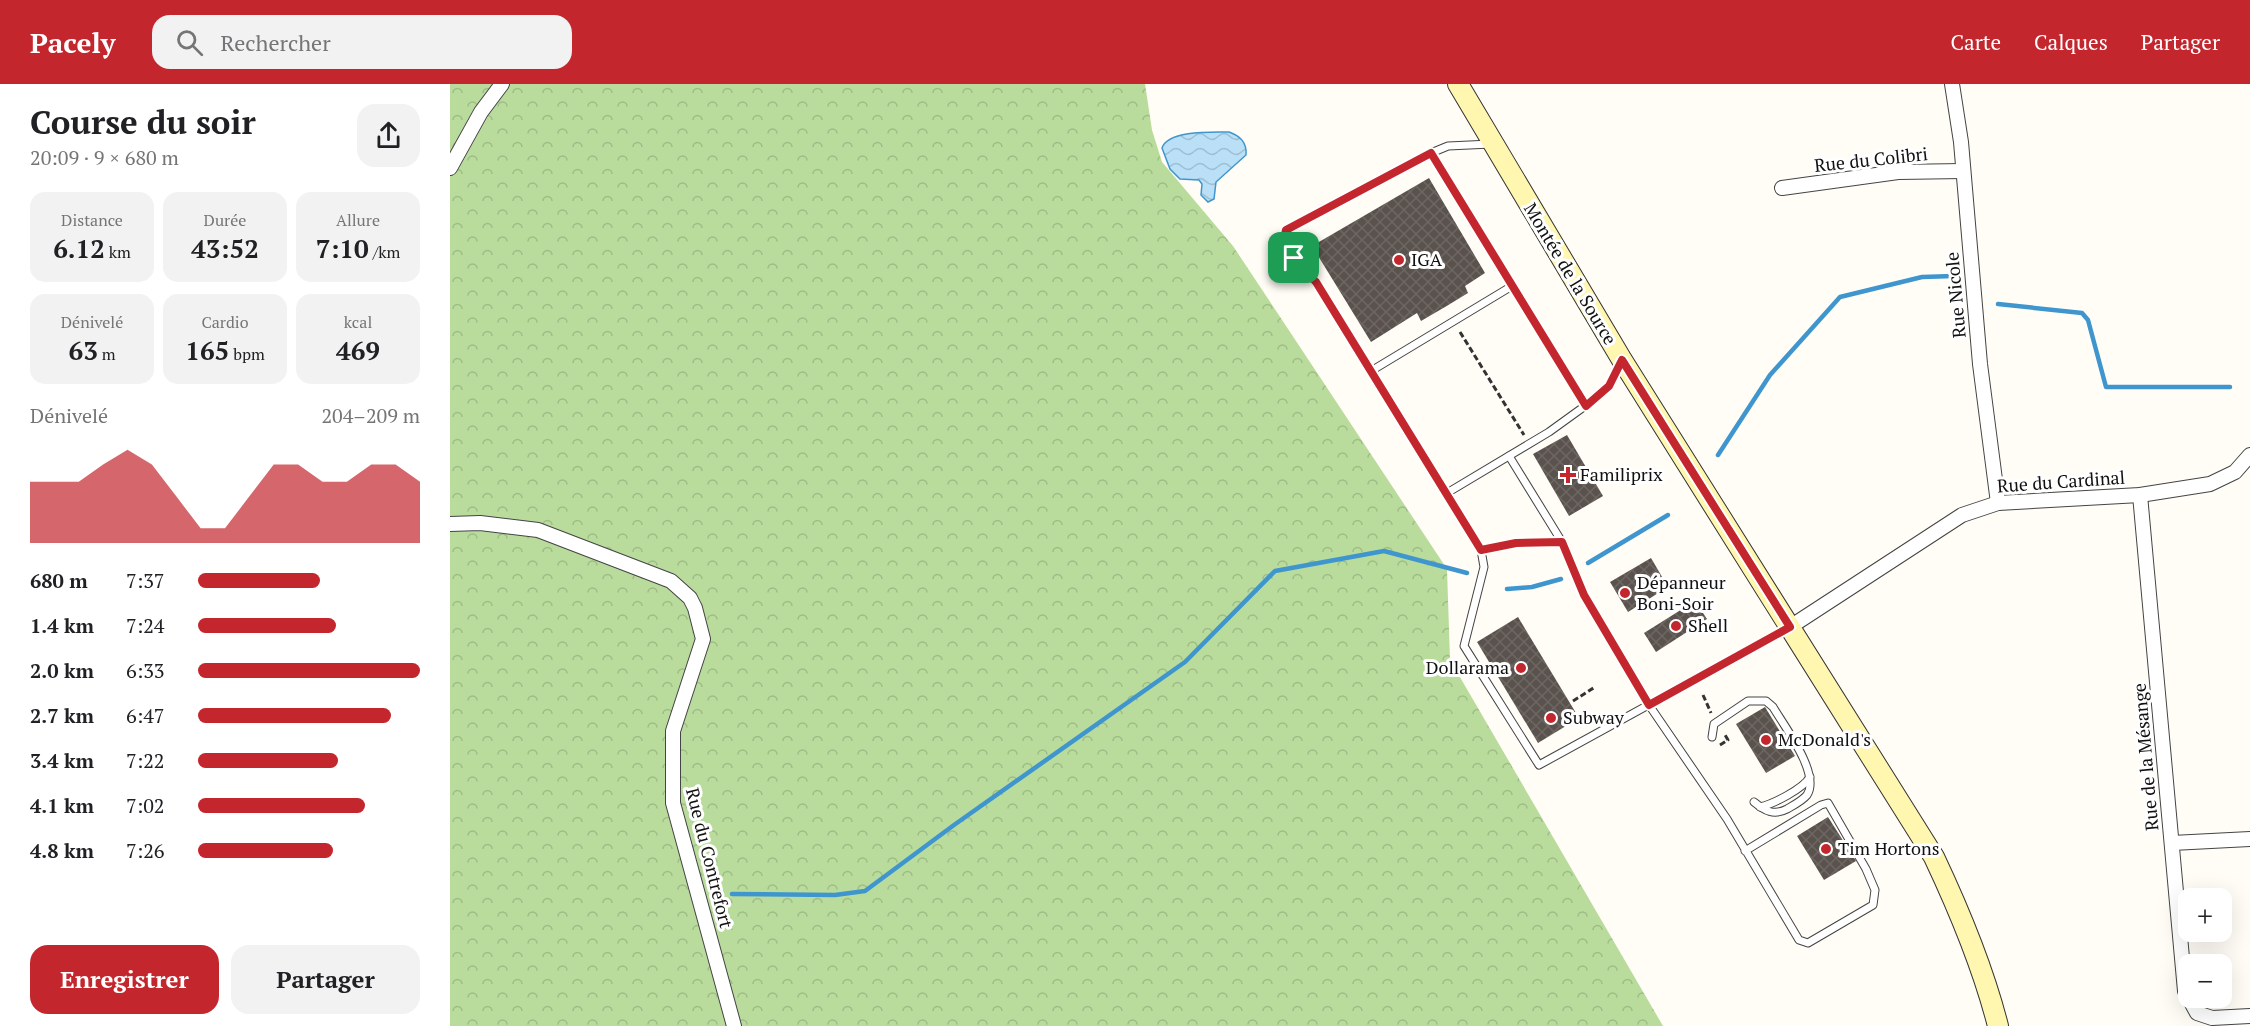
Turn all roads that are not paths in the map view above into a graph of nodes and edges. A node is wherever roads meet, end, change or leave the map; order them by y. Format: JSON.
{"nodes":[{"id":1,"x":502,"y":84,"type":"edge"},
{"id":2,"x":1458,"y":84,"type":"edge"},
{"id":3,"x":1952,"y":84,"type":"edge"},
{"id":4,"x":1493,"y":144,"type":"junction"},
{"id":5,"x":1431,"y":153,"type":"junction"},
{"id":6,"x":450,"y":168,"type":"edge"},
{"id":7,"x":1963,"y":171,"type":"junction"},
{"id":8,"x":1782,"y":188,"type":"dead end"},
{"id":9,"x":1512,"y":286,"type":"junction"},
{"id":10,"x":1622,"y":360,"type":"junction"},
{"id":11,"x":1371,"y":371,"type":"junction"},
{"id":12,"x":1586,"y":406,"type":"junction"},
{"id":13,"x":2250,"y":455,"type":"edge"},
{"id":14,"x":1509,"y":456,"type":"junction"},
{"id":15,"x":1446,"y":493,"type":"junction"},
{"id":16,"x":2140,"y":495,"type":"junction"},
{"id":17,"x":1998,"y":503,"type":"junction"},
{"id":18,"x":450,"y":524,"type":"edge"},
{"id":19,"x":1562,"y":542,"type":"junction"},
{"id":20,"x":1481,"y":550,"type":"junction"},
{"id":21,"x":1790,"y":627,"type":"junction"},
{"id":22,"x":1649,"y":705,"type":"junction"},
{"id":23,"x":1712,"y":738,"type":"dead end"},
{"id":24,"x":1810,"y":777,"type":"junction"},
{"id":25,"x":2250,"y":839,"type":"edge"},
{"id":26,"x":2172,"y":843,"type":"junction"},
{"id":27,"x":1745,"y":851,"type":"junction"},
{"id":28,"x":2250,"y":1016,"type":"edge"},
{"id":29,"x":734,"y":1026,"type":"edge"},
{"id":30,"x":1998,"y":1026,"type":"edge"}],
"edges":[{"from":1,"to":6,"type":"street"},
{"from":2,"to":4,"type":"main road","name":"Montée de la Source"},
{"from":3,"to":7,"type":"street","name":"Rue Nicole"},
{"from":4,"to":5,"type":"lane"},
{"from":4,"to":10,"type":"main road","name":"Montée de la Source"},
{"from":5,"to":9,"type":"lane"},
{"from":5,"to":11,"type":"lane"},
{"from":7,"to":8,"type":"street","name":"Rue du Colibri"},
{"from":7,"to":17,"type":"street","name":"Rue Nicole"},
{"from":9,"to":11,"type":"lane"},
{"from":9,"to":12,"type":"lane"},
{"from":10,"to":12,"type":"lane"},
{"from":10,"to":21,"type":"main road","name":"Montée de la Source"},
{"from":11,"to":15,"type":"lane"},
{"from":12,"to":14,"type":"lane"},
{"from":13,"to":16,"type":"street","name":"Rue du Cardinal"},
{"from":14,"to":15,"type":"lane"},
{"from":14,"to":19,"type":"lane"},
{"from":15,"to":20,"type":"lane"},
{"from":16,"to":17,"type":"street","name":"Rue du Cardinal"},
{"from":16,"to":26,"type":"street","name":"Rue de la Mésange"},
{"from":17,"to":21,"type":"street","name":"Rue du Cardinal"},
{"from":18,"to":29,"type":"street","name":"Rue du Contrefort"},
{"from":19,"to":20,"type":"lane"},
{"from":19,"to":22,"type":"lane"},
{"from":20,"to":22,"type":"lane"},
{"from":21,"to":22,"type":"lane"},
{"from":21,"to":30,"type":"main road","name":"Montée de la Source"},
{"from":22,"to":27,"type":"lane"},
{"from":23,"to":24,"type":"lane"},
{"from":24,"to":24,"type":"lane"},
{"from":25,"to":26,"type":"street"},
{"from":26,"to":28,"type":"street","name":"Rue de la Mésange"},
{"from":27,"to":27,"type":"lane"}]}
